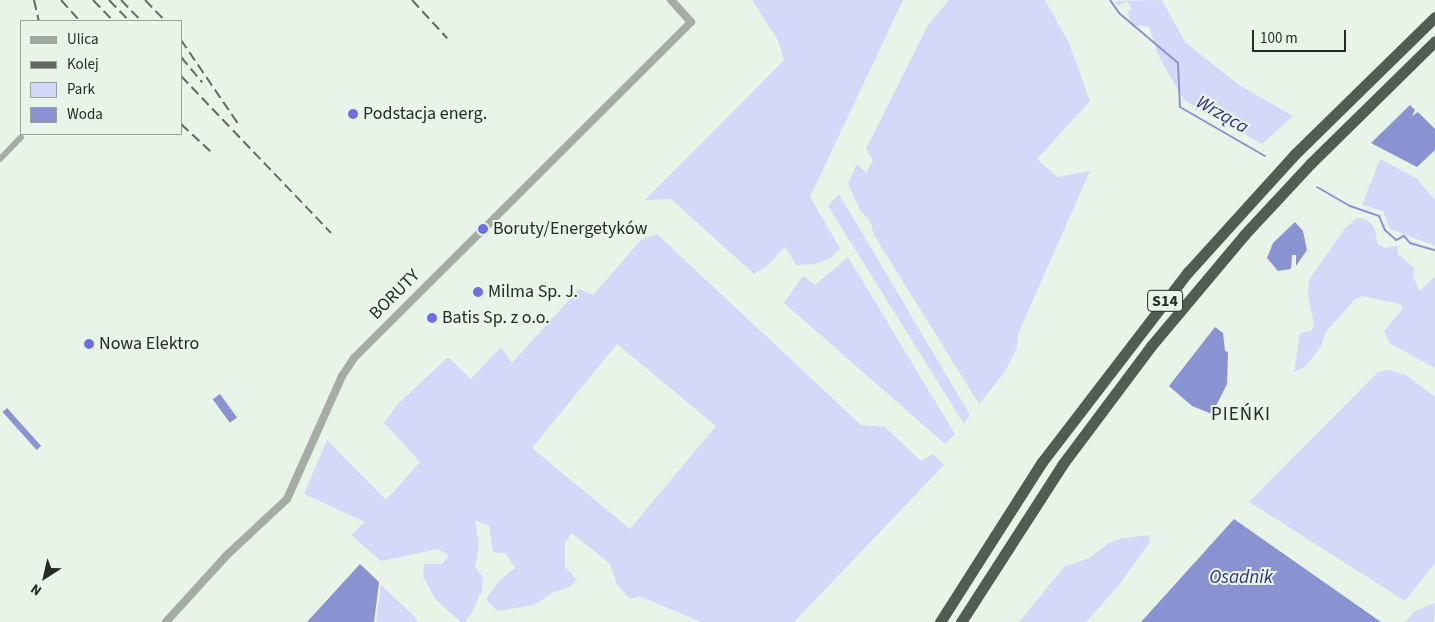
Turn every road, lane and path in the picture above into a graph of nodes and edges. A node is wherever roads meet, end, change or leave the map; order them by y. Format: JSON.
{"nodes":[{"id":1,"x":671,"y":0,"type":"edge"},
{"id":2,"x":1435,"y":17,"type":"edge"},
{"id":3,"x":1435,"y":41,"type":"edge"},
{"id":4,"x":21,"y":137,"type":"dead end"},
{"id":5,"x":0,"y":159,"type":"edge"},
{"id":6,"x":166,"y":622,"type":"edge"},
{"id":7,"x":940,"y":622,"type":"edge"},
{"id":8,"x":961,"y":622,"type":"edge"}],
"edges":[{"from":1,"to":6,"type":"street","name":"BORUTY"},
{"from":2,"to":7,"type":"highway","number":"S14"},
{"from":3,"to":8,"type":"highway","number":"S14"},
{"from":4,"to":5,"type":"street"}]}
